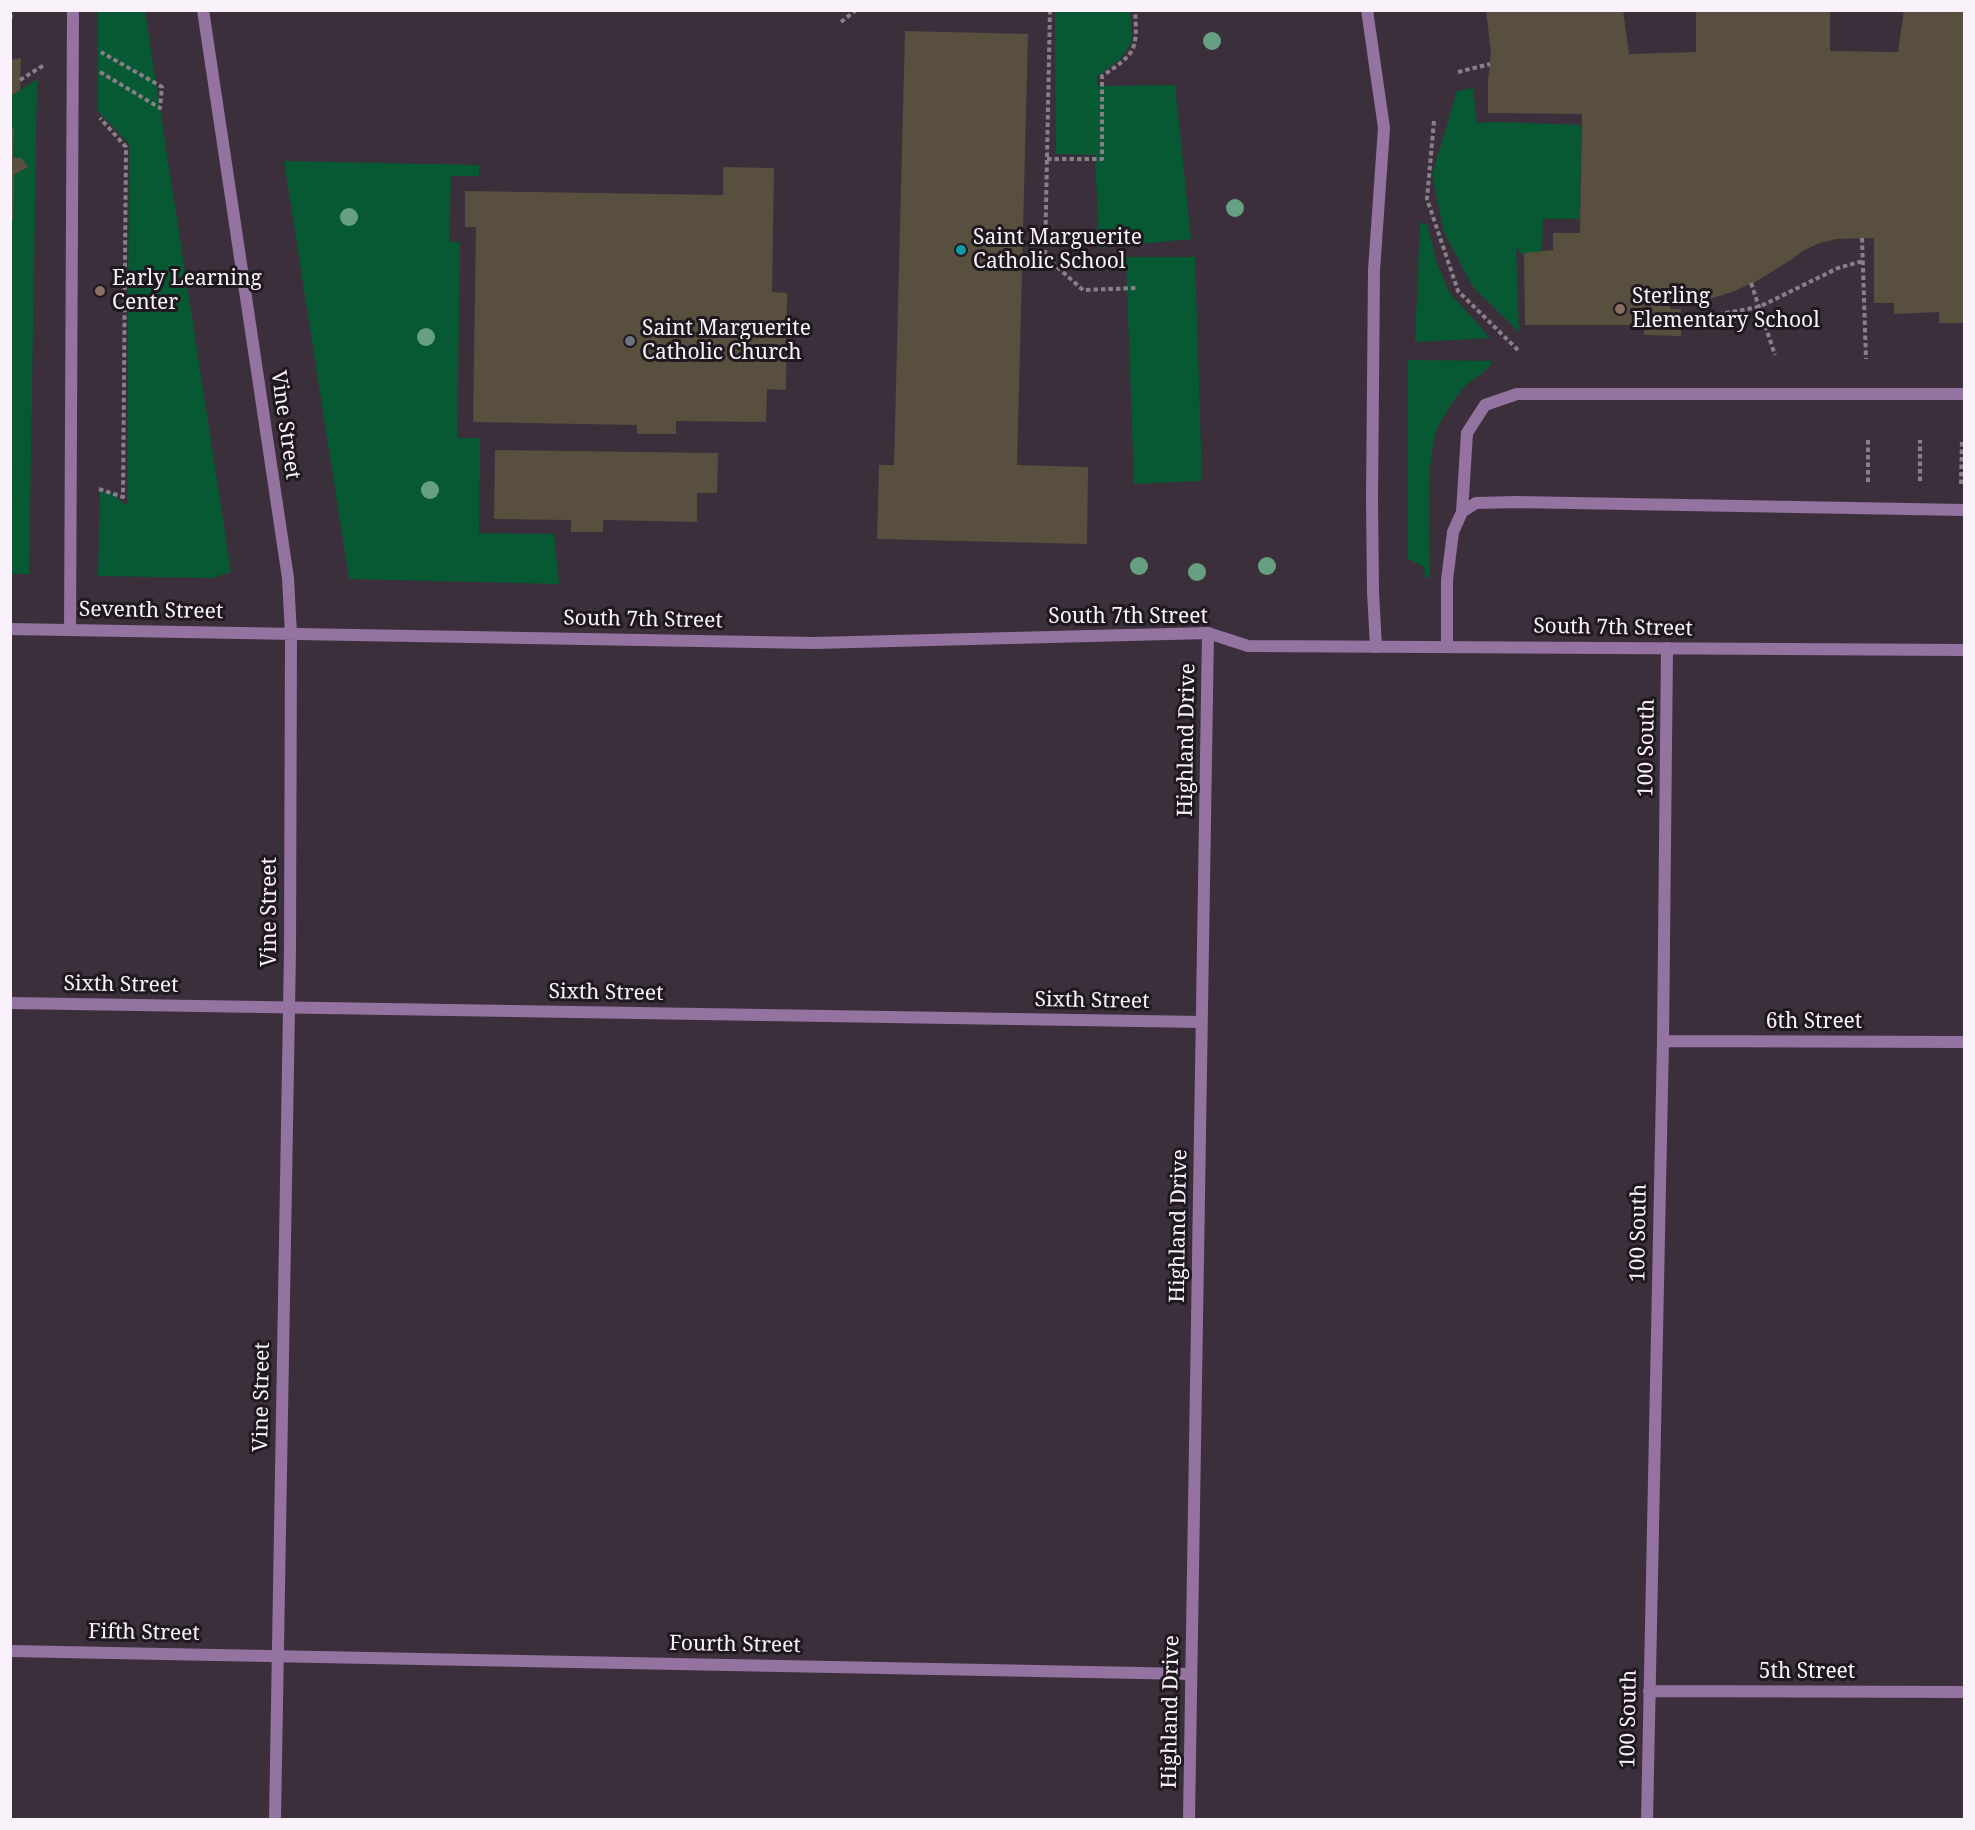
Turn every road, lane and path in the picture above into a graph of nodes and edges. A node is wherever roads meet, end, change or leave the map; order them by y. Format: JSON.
{"nodes":[{"id":1,"x":13,"y":10,"type":"edge"},
{"id":2,"x":73,"y":10,"type":"edge"},
{"id":3,"x":204,"y":10,"type":"edge"},
{"id":4,"x":856,"y":10,"type":"edge"},
{"id":5,"x":1050,"y":10,"type":"edge"},
{"id":6,"x":1135,"y":10,"type":"edge"},
{"id":7,"x":1367,"y":10,"type":"edge"},
{"id":8,"x":10,"y":19,"type":"edge"},
{"id":9,"x":841,"y":22,"type":"dead end"},
{"id":10,"x":94,"y":48,"type":"dead end"},
{"id":11,"x":50,"y":62,"type":"dead end"},
{"id":12,"x":1490,"y":64,"type":"dead end"},
{"id":13,"x":1458,"y":72,"type":"dead end"},
{"id":14,"x":94,"y":79,"type":"dead end"},
{"id":15,"x":20,"y":80,"type":"dead end"},
{"id":16,"x":94,"y":112,"type":"dead end"},
{"id":17,"x":1434,"y":120,"type":"dead end"},
{"id":18,"x":1047,"y":159,"type":"junction"},
{"id":19,"x":1862,"y":238,"type":"dead end"},
{"id":20,"x":1863,"y":261,"type":"junction"},
{"id":21,"x":1751,"y":283,"type":"dead end"},
{"id":22,"x":1138,"y":288,"type":"dead end"},
{"id":23,"x":1760,"y":308,"type":"junction"},
{"id":24,"x":1681,"y":321,"type":"dead end"},
{"id":25,"x":1519,"y":351,"type":"dead end"},
{"id":26,"x":1775,"y":355,"type":"dead end"},
{"id":27,"x":1866,"y":359,"type":"dead end"},
{"id":28,"x":1965,"y":394,"type":"edge"},
{"id":29,"x":1962,"y":439,"type":"dead end"},
{"id":30,"x":1868,"y":440,"type":"dead end"},
{"id":31,"x":1920,"y":440,"type":"dead end"},
{"id":32,"x":95,"y":488,"type":"dead end"},
{"id":33,"x":1868,"y":508,"type":"junction"},
{"id":34,"x":1919,"y":509,"type":"junction"},
{"id":35,"x":1963,"y":510,"type":"edge"},
{"id":36,"x":1462,"y":512,"type":"junction"},
{"id":37,"x":10,"y":628,"type":"edge"},
{"id":38,"x":70,"y":630,"type":"junction"},
{"id":39,"x":1208,"y":633,"type":"junction"},
{"id":40,"x":291,"y":634,"type":"junction"},
{"id":41,"x":1376,"y":646,"type":"junction"},
{"id":42,"x":1447,"y":646,"type":"junction"},
{"id":43,"x":1667,"y":648,"type":"junction"},
{"id":44,"x":1965,"y":650,"type":"edge"},
{"id":45,"x":10,"y":1003,"type":"edge"},
{"id":46,"x":288,"y":1008,"type":"junction"},
{"id":47,"x":1202,"y":1022,"type":"junction"},
{"id":48,"x":1663,"y":1041,"type":"junction"},
{"id":49,"x":1965,"y":1042,"type":"edge"},
{"id":50,"x":10,"y":1651,"type":"edge"},
{"id":51,"x":278,"y":1655,"type":"junction"},
{"id":52,"x":1191,"y":1674,"type":"junction"},
{"id":53,"x":1649,"y":1691,"type":"junction"},
{"id":54,"x":1965,"y":1692,"type":"edge"},
{"id":55,"x":275,"y":1820,"type":"edge"},
{"id":56,"x":1189,"y":1820,"type":"edge"},
{"id":57,"x":1647,"y":1820,"type":"edge"}],
"edges":[{"from":1,"to":8,"type":"path"},
{"from":2,"to":38,"type":"street"},
{"from":3,"to":40,"type":"street","name":"Vine Street"},
{"from":4,"to":9,"type":"path"},
{"from":5,"to":18,"type":"path"},
{"from":6,"to":18,"type":"path"},
{"from":7,"to":41,"type":"street"},
{"from":10,"to":14,"type":"path"},
{"from":11,"to":15,"type":"path"},
{"from":12,"to":13,"type":"path"},
{"from":16,"to":32,"type":"path"},
{"from":17,"to":25,"type":"path"},
{"from":18,"to":22,"type":"path"},
{"from":19,"to":20,"type":"path"},
{"from":20,"to":23,"type":"path"},
{"from":20,"to":27,"type":"path"},
{"from":21,"to":23,"type":"path"},
{"from":23,"to":24,"type":"path"},
{"from":23,"to":26,"type":"path"},
{"from":28,"to":36,"type":"street"},
{"from":29,"to":35,"type":"path"},
{"from":30,"to":33,"type":"path"},
{"from":31,"to":34,"type":"path"},
{"from":33,"to":34,"type":"street"},
{"from":33,"to":36,"type":"street"},
{"from":34,"to":35,"type":"street"},
{"from":36,"to":42,"type":"street"},
{"from":37,"to":38,"type":"street","name":"Seventh Street"},
{"from":38,"to":40,"type":"street","name":"Seventh Street"},
{"from":39,"to":40,"type":"street","name":"South 7th Street"},
{"from":39,"to":41,"type":"street","name":"South 7th Street"},
{"from":39,"to":47,"type":"street","name":"Highland Drive"},
{"from":40,"to":46,"type":"street","name":"Vine Street"},
{"from":41,"to":42,"type":"street","name":"South 7th Street"},
{"from":42,"to":43,"type":"street","name":"South 7th Street"},
{"from":43,"to":44,"type":"street","name":"South 7th Street"},
{"from":43,"to":48,"type":"street","name":"100 South"},
{"from":45,"to":46,"type":"street","name":"Sixth Street"},
{"from":46,"to":47,"type":"street","name":"Sixth Street"},
{"from":46,"to":51,"type":"street","name":"Vine Street"},
{"from":47,"to":52,"type":"street","name":"Highland Drive"},
{"from":48,"to":49,"type":"street","name":"6th Street"},
{"from":48,"to":53,"type":"street","name":"100 South"},
{"from":50,"to":51,"type":"street","name":"Fifth Street"},
{"from":51,"to":52,"type":"street","name":"Fourth Street"},
{"from":51,"to":55,"type":"street","name":"Vine Street"},
{"from":52,"to":56,"type":"street","name":"Highland Drive"},
{"from":53,"to":54,"type":"street","name":"5th Street"},
{"from":53,"to":57,"type":"street","name":"100 South"}]}
